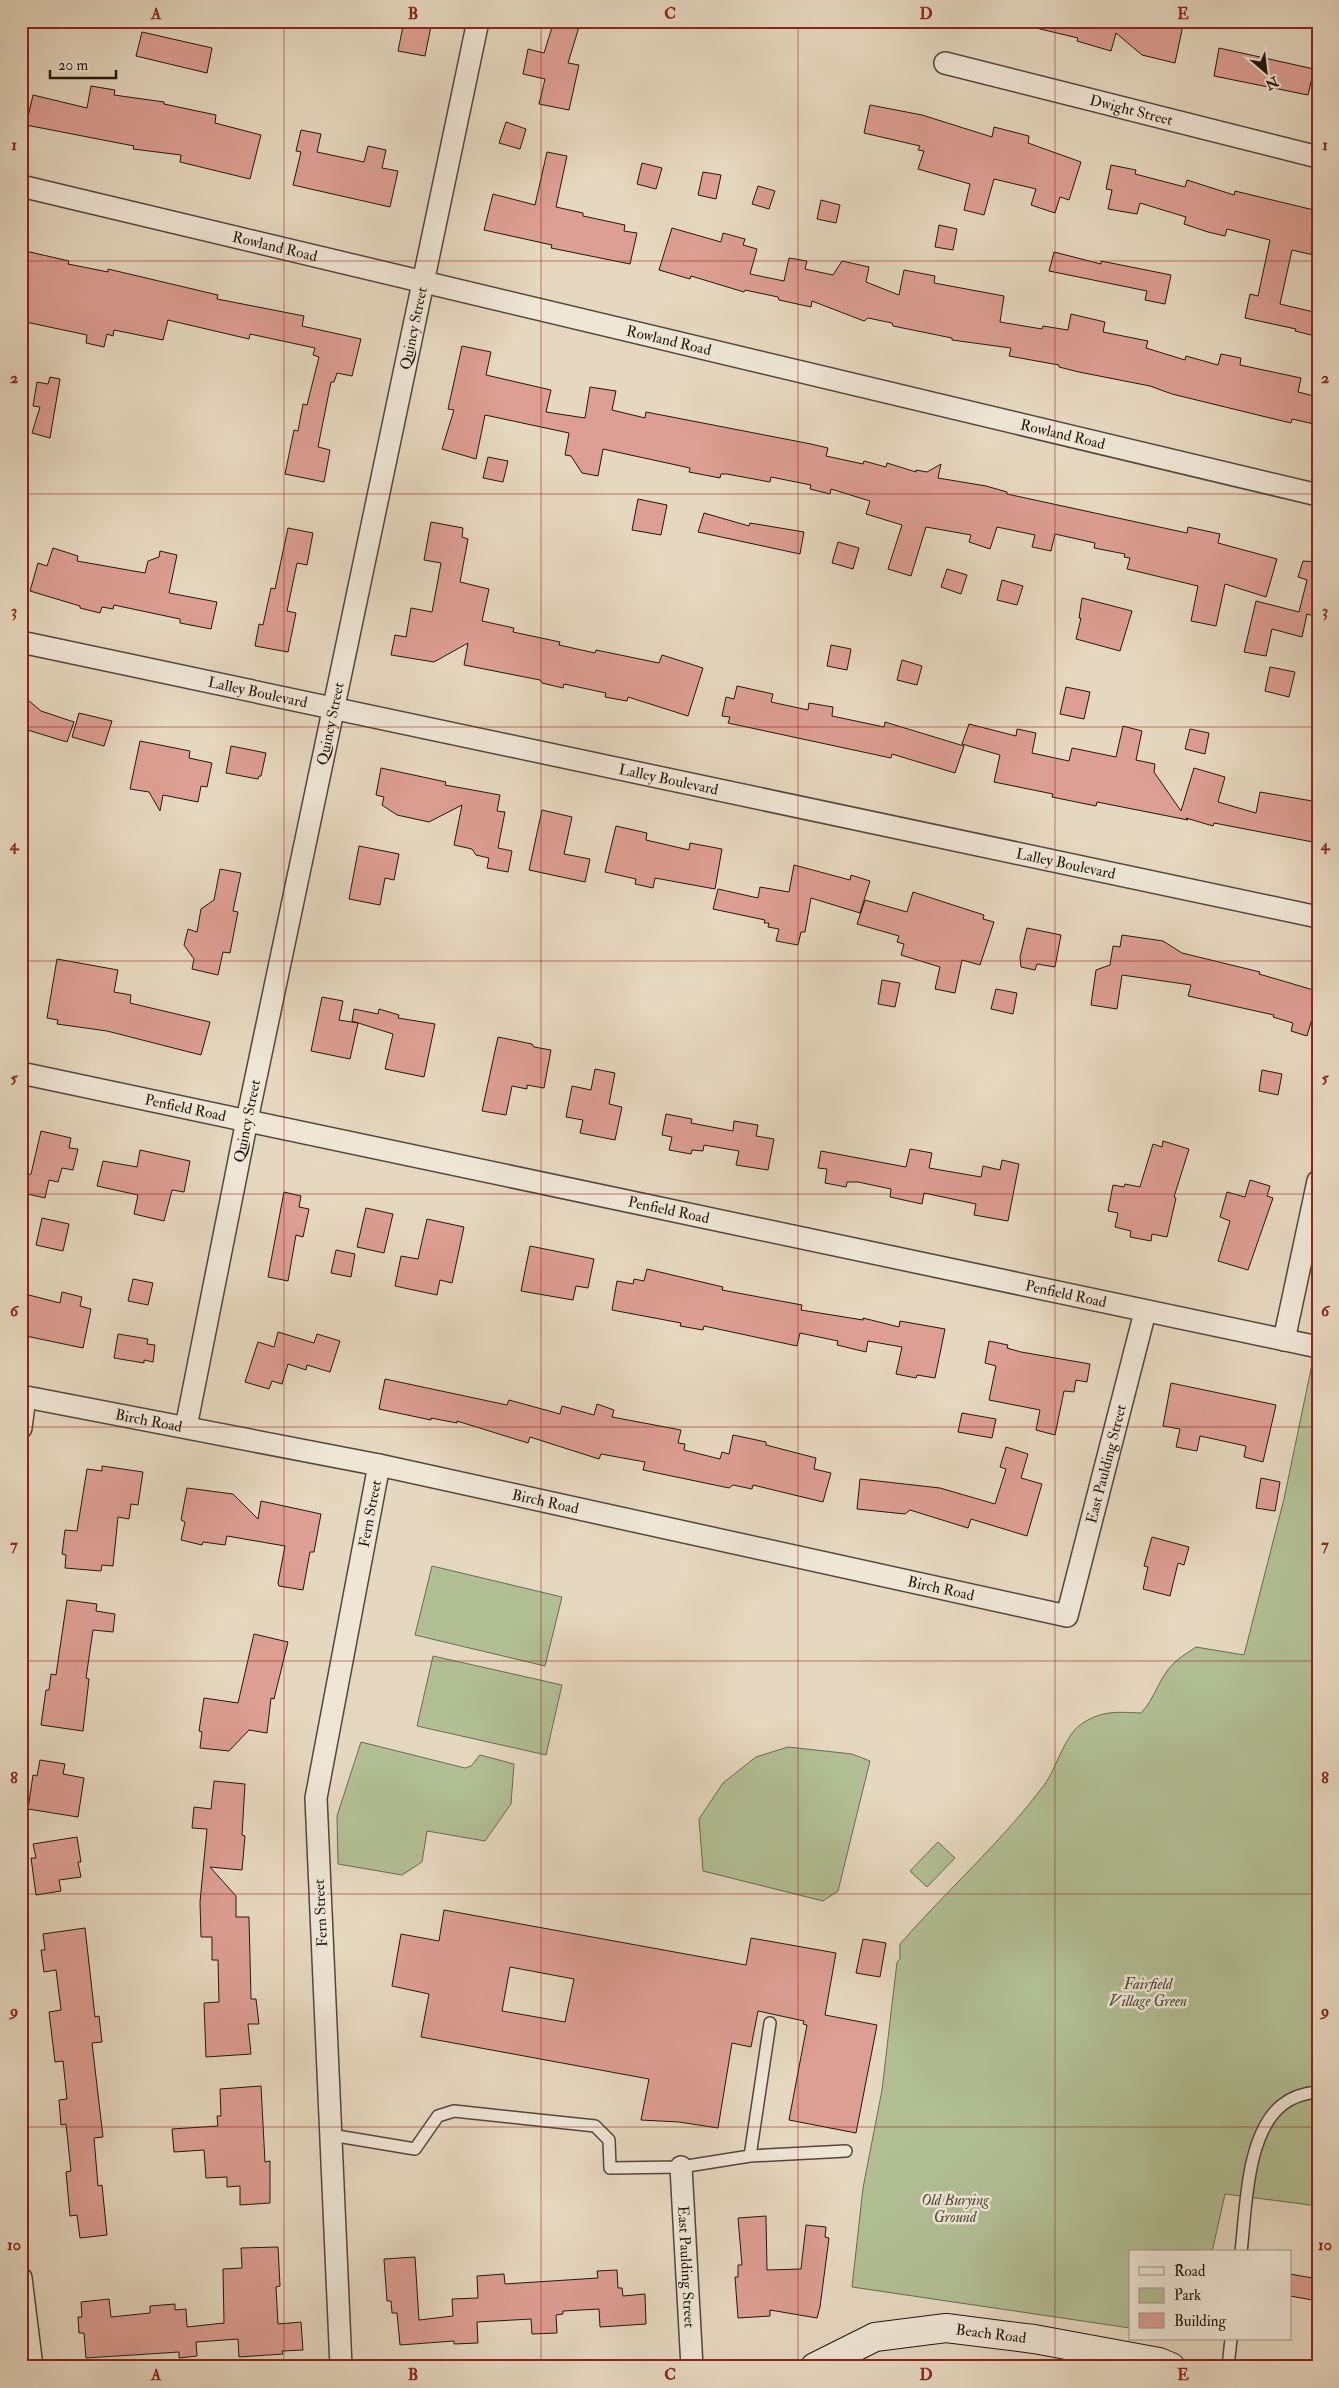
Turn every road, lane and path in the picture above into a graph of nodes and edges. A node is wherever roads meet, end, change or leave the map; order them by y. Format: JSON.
{"nodes":[{"id":1,"x":478,"y":21,"type":"edge"},
{"id":2,"x":945,"y":63,"type":"dead end"},
{"id":3,"x":1318,"y":157,"type":"edge"},
{"id":4,"x":21,"y":186,"type":"edge"},
{"id":5,"x":422,"y":281,"type":"junction"},
{"id":6,"x":1318,"y":495,"type":"edge"},
{"id":7,"x":21,"y":642,"type":"edge"},
{"id":8,"x":334,"y":707,"type":"junction"},
{"id":9,"x":1318,"y":917,"type":"edge"},
{"id":10,"x":21,"y":1074,"type":"edge"},
{"id":11,"x":247,"y":1120,"type":"junction"},
{"id":12,"x":1318,"y":1181,"type":"edge"},
{"id":13,"x":1145,"y":1312,"type":"junction"},
{"id":14,"x":1284,"y":1340,"type":"junction"},
{"id":15,"x":1318,"y":1347,"type":"edge"},
{"id":16,"x":23,"y":1397,"type":"edge"},
{"id":17,"x":186,"y":1427,"type":"junction"},
{"id":18,"x":21,"y":1428,"type":"edge"},
{"id":19,"x":378,"y":1465,"type":"junction"},
{"id":20,"x":1067,"y":1616,"type":"joint"},
{"id":21,"x":770,"y":2023,"type":"dead end"},
{"id":22,"x":1318,"y":2092,"type":"edge"},
{"id":23,"x":331,"y":2135,"type":"junction"},
{"id":24,"x":846,"y":2151,"type":"dead end"},
{"id":25,"x":750,"y":2156,"type":"junction"},
{"id":26,"x":681,"y":2167,"type":"junction"},
{"id":27,"x":1241,"y":2250,"type":"edge"},
{"id":28,"x":21,"y":2278,"type":"edge"},
{"id":29,"x":1231,"y":2340,"type":"edge"},
{"id":30,"x":32,"y":2367,"type":"edge"},
{"id":31,"x":341,"y":2367,"type":"edge"},
{"id":32,"x":692,"y":2367,"type":"edge"},
{"id":33,"x":815,"y":2367,"type":"edge"},
{"id":34,"x":1171,"y":2367,"type":"edge"},
{"id":35,"x":1228,"y":2367,"type":"edge"}],
"edges":[{"from":1,"to":5,"type":"street","name":"Quincy Street"},
{"from":2,"to":3,"type":"street","name":"Dwight Street"},
{"from":4,"to":5,"type":"street","name":"Rowland Road"},
{"from":5,"to":6,"type":"street","name":"Rowland Road"},
{"from":5,"to":8,"type":"street","name":"Quincy Street"},
{"from":7,"to":8,"type":"street","name":"Lalley Boulevard"},
{"from":8,"to":9,"type":"street","name":"Lalley Boulevard"},
{"from":8,"to":11,"type":"street","name":"Quincy Street"},
{"from":10,"to":11,"type":"street","name":"Penfield Road"},
{"from":11,"to":13,"type":"street","name":"Penfield Road"},
{"from":11,"to":17,"type":"street","name":"Quincy Street"},
{"from":12,"to":14,"type":"street"},
{"from":13,"to":14,"type":"street","name":"Penfield Road"},
{"from":13,"to":20,"type":"street","name":"East Paulding Street"},
{"from":14,"to":15,"type":"street","name":"Penfield Road"},
{"from":16,"to":17,"type":"street","name":"Birch Road"},
{"from":16,"to":18,"type":"street"},
{"from":17,"to":19,"type":"street","name":"Birch Road"},
{"from":19,"to":20,"type":"street","name":"Birch Road"},
{"from":19,"to":23,"type":"street","name":"Fern Street"},
{"from":21,"to":25,"type":"lane"},
{"from":22,"to":27,"type":"lane"},
{"from":23,"to":26,"type":"lane"},
{"from":23,"to":31,"type":"street","name":"Fern Street"},
{"from":24,"to":25,"type":"lane"},
{"from":25,"to":26,"type":"lane"},
{"from":26,"to":32,"type":"street","name":"East Paulding Street"},
{"from":28,"to":30,"type":"street"},
{"from":29,"to":35,"type":"lane"},
{"from":33,"to":34,"type":"street","name":"Beach Road"}]}
